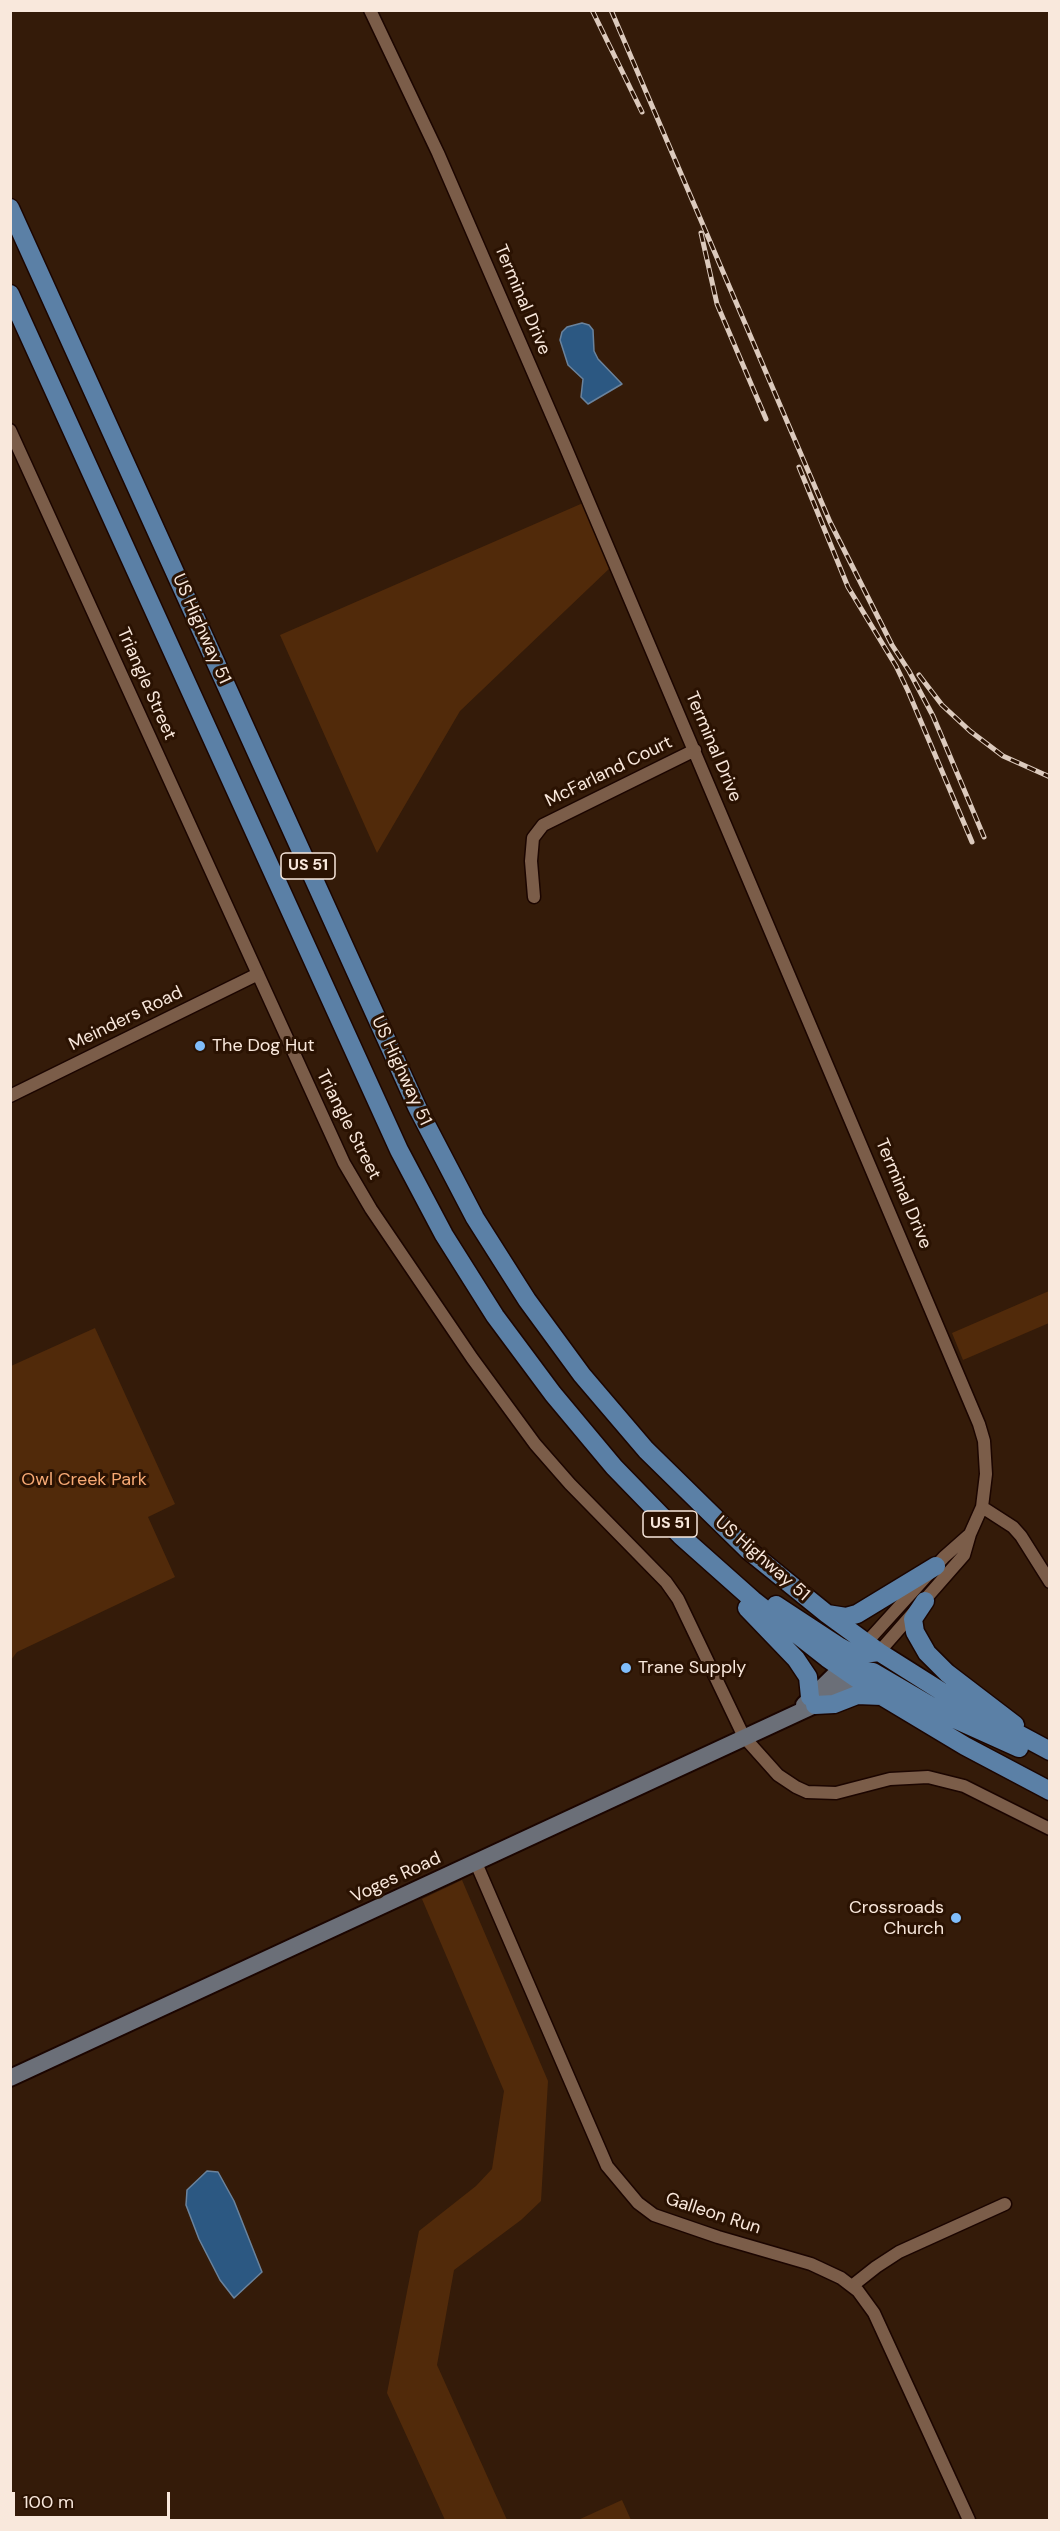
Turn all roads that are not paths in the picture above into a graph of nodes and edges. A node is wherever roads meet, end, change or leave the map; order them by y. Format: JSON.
{"nodes":[{"id":1,"x":370,"y":10,"type":"edge"},
{"id":2,"x":10,"y":208,"type":"edge"},
{"id":3,"x":10,"y":294,"type":"edge"},
{"id":4,"x":10,"y":430,"type":"edge"},
{"id":5,"x":695,"y":750,"type":"junction"},
{"id":6,"x":534,"y":897,"type":"dead end"},
{"id":7,"x":258,"y":974,"type":"junction"},
{"id":8,"x":10,"y":1096,"type":"edge"},
{"id":9,"x":981,"y":1507,"type":"junction"},
{"id":10,"x":970,"y":1534,"type":"junction"},
{"id":11,"x":710,"y":1562,"type":"junction"},
{"id":12,"x":936,"y":1566,"type":"junction"},
{"id":13,"x":1050,"y":1582,"type":"edge"},
{"id":14,"x":925,"y":1601,"type":"junction"},
{"id":15,"x":827,"y":1614,"type":"junction"},
{"id":16,"x":860,"y":1661,"type":"junction"},
{"id":17,"x":882,"y":1696,"type":"junction"},
{"id":18,"x":813,"y":1701,"type":"junction"},
{"id":19,"x":744,"y":1737,"type":"junction"},
{"id":20,"x":1046,"y":1751,"type":"edge"},
{"id":21,"x":1050,"y":1791,"type":"edge"},
{"id":22,"x":1050,"y":1829,"type":"edge"},
{"id":23,"x":476,"y":1863,"type":"junction"},
{"id":24,"x":10,"y":2078,"type":"edge"},
{"id":25,"x":1005,"y":2204,"type":"dead end"},
{"id":26,"x":852,"y":2286,"type":"junction"},
{"id":27,"x":969,"y":2520,"type":"edge"}],
"edges":[{"from":1,"to":5,"type":"street","name":"Terminal Drive"},
{"from":2,"to":15,"type":"main road","name":"US Highway 51","number":"US 51"},
{"from":3,"to":11,"type":"main road","name":"US Highway 51","number":"US 51"},
{"from":4,"to":7,"type":"street","name":"Triangle Street"},
{"from":5,"to":6,"type":"street","name":"McFarland Court"},
{"from":5,"to":9,"type":"street","name":"Terminal Drive"},
{"from":7,"to":8,"type":"street","name":"Meinders Road"},
{"from":7,"to":19,"type":"street","name":"Triangle Street"},
{"from":9,"to":10,"type":"street","name":"Terminal Drive"},
{"from":9,"to":13,"type":"street"},
{"from":10,"to":12,"type":"street","name":"Terminal Drive"},
{"from":10,"to":14,"type":"street","name":"Terminal Drive"},
{"from":11,"to":16,"type":"main road"},
{"from":11,"to":18,"type":"main road"},
{"from":12,"to":15,"type":"main road"},
{"from":12,"to":16,"type":"street","name":"Terminal Drive"},
{"from":14,"to":16,"type":"street","name":"Terminal Drive"},
{"from":14,"to":20,"type":"main road"},
{"from":15,"to":16,"type":"main road","name":"US Highway 51","number":"US 51"},
{"from":16,"to":17,"type":"main road","number":"US 51"},
{"from":16,"to":18,"type":"street","name":"Voges Road"},
{"from":16,"to":20,"type":"main road","name":"US Highway 51","number":"US 51"},
{"from":17,"to":18,"type":"main road"},
{"from":17,"to":21,"type":"main road","number":"US 51"},
{"from":18,"to":19,"type":"street","name":"Voges Road"},
{"from":19,"to":22,"type":"street","name":"Triangle Street"},
{"from":19,"to":23,"type":"street","name":"Voges Road"},
{"from":23,"to":24,"type":"street","name":"Voges Road"},
{"from":23,"to":26,"type":"street","name":"Galleon Run"},
{"from":25,"to":26,"type":"street"},
{"from":26,"to":27,"type":"street","name":"Galleon Run"}]}
